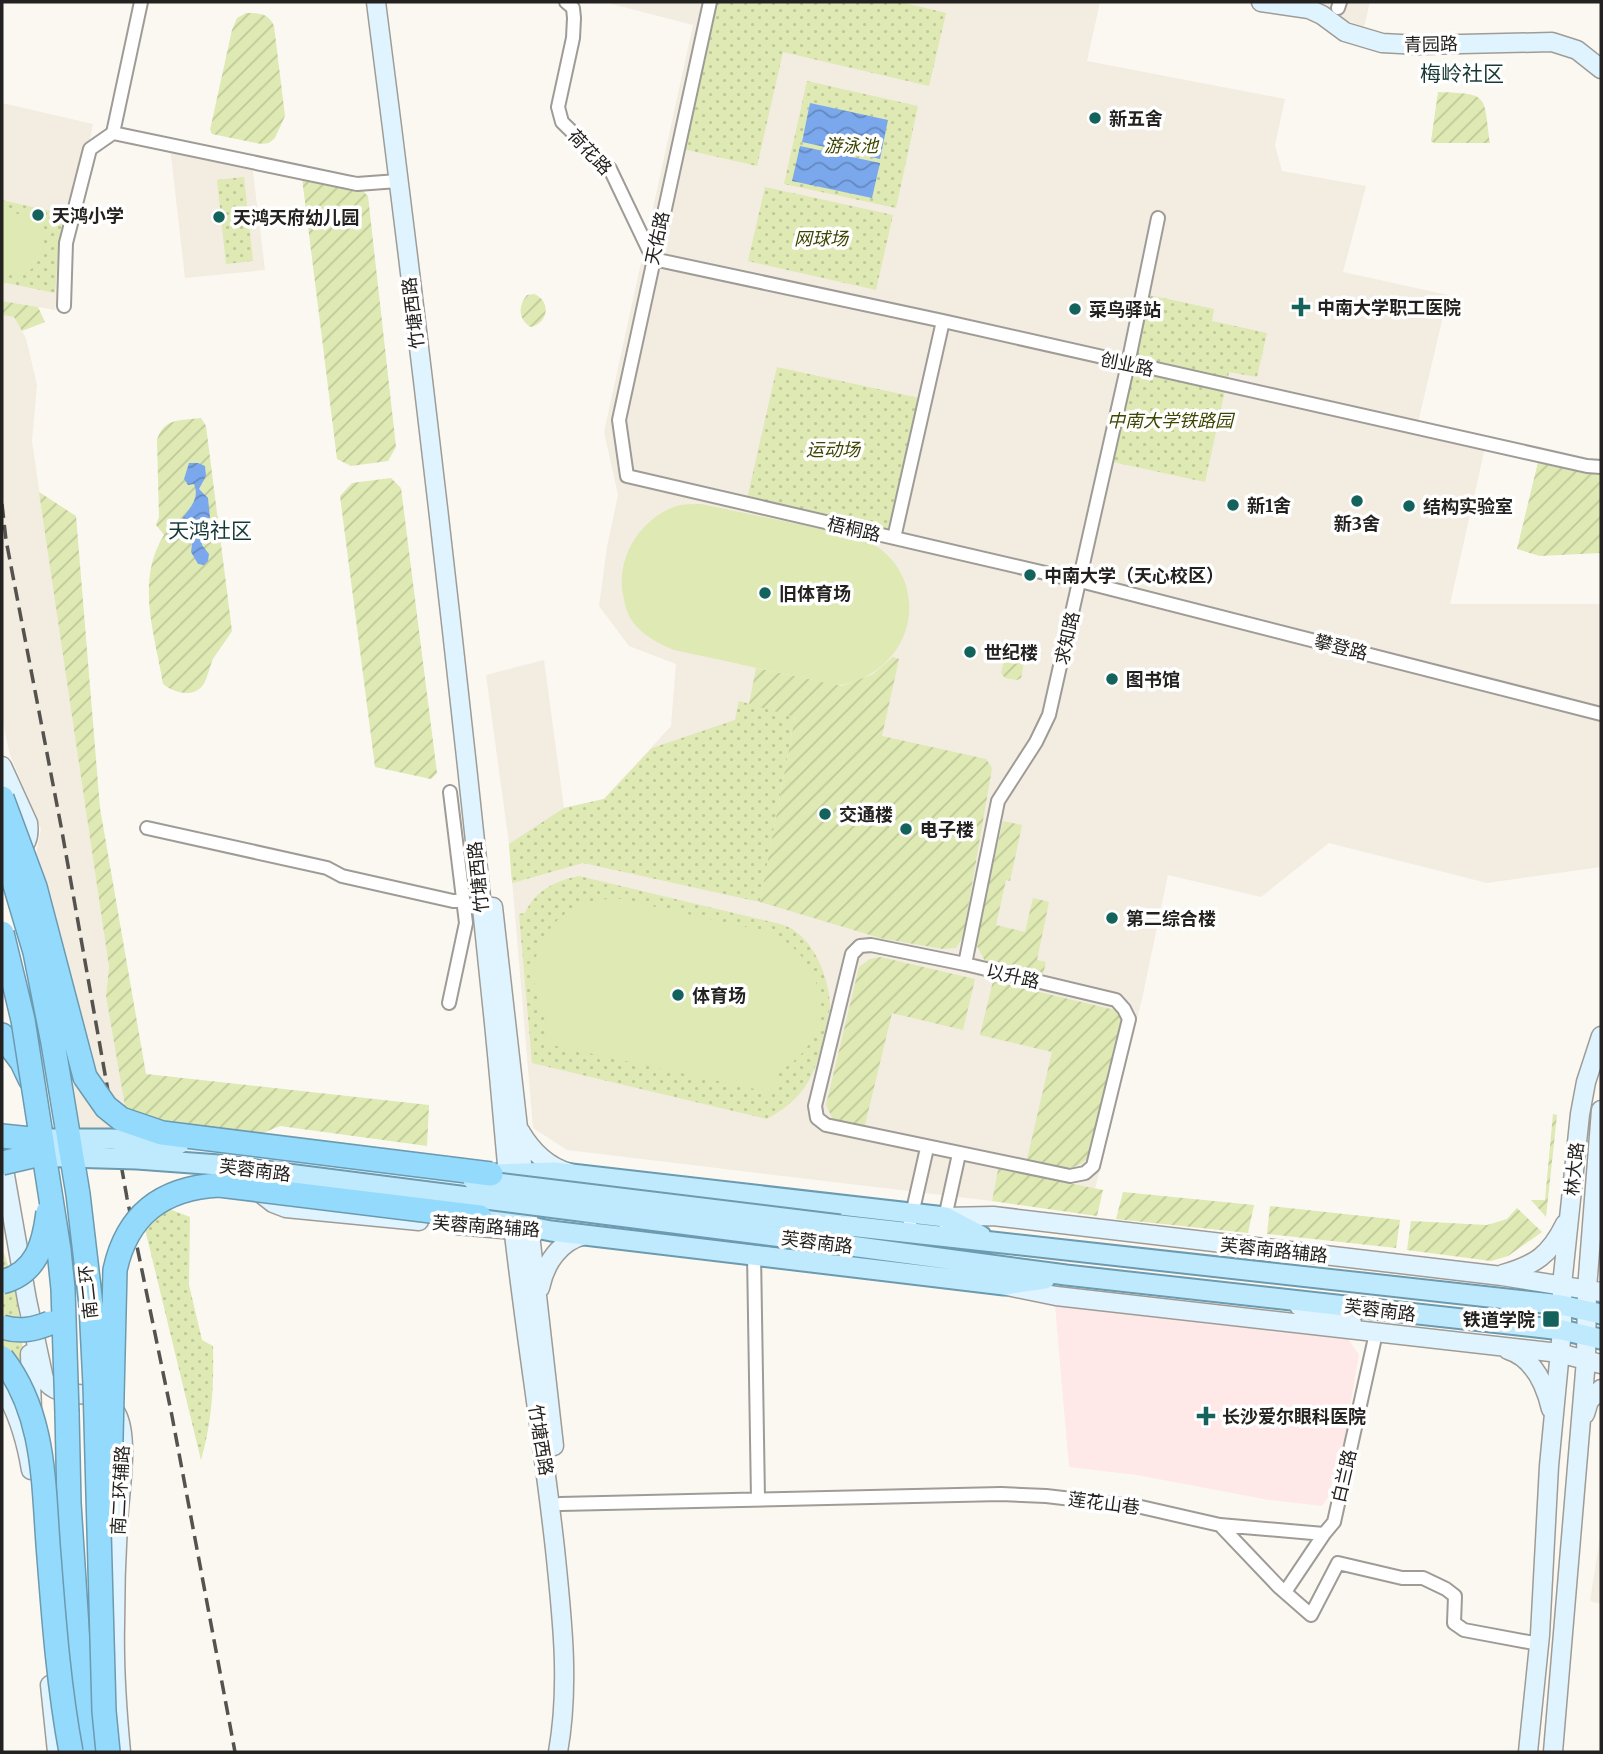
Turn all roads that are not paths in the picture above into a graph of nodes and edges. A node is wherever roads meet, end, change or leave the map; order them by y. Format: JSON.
{"nodes":[{"id":1,"x":141,"y":2,"type":"edge"},
{"id":2,"x":376,"y":2,"type":"edge"},
{"id":3,"x":387,"y":2,"type":"edge"},
{"id":4,"x":566,"y":2,"type":"edge"},
{"id":5,"x":710,"y":2,"type":"edge"},
{"id":6,"x":1261,"y":2,"type":"edge"},
{"id":7,"x":1601,"y":69,"type":"edge"},
{"id":8,"x":113,"y":133,"type":"junction"},
{"id":9,"x":398,"y":181,"type":"junction"},
{"id":10,"x":1158,"y":218,"type":"dead end"},
{"id":11,"x":653,"y":259,"type":"junction"},
{"id":12,"x":64,"y":306,"type":"dead end"},
{"id":13,"x":943,"y":321,"type":"junction"},
{"id":14,"x":1128,"y":364,"type":"junction"},
{"id":15,"x":1601,"y":467,"type":"edge"},
{"id":16,"x":627,"y":476,"type":"joint"},
{"id":17,"x":894,"y":538,"type":"junction"},
{"id":18,"x":1080,"y":581,"type":"junction"},
{"id":19,"x":1601,"y":714,"type":"edge"},
{"id":20,"x":2,"y":766,"type":"edge"},
{"id":21,"x":450,"y":792,"type":"dead end"},
{"id":22,"x":2,"y":798,"type":"edge"},
{"id":23,"x":147,"y":828,"type":"dead end"},
{"id":24,"x":2,"y":841,"type":"edge"},
{"id":25,"x":2,"y":860,"type":"edge"},
{"id":26,"x":463,"y":901,"type":"junction"},
{"id":27,"x":2,"y":933,"type":"edge"},
{"id":28,"x":965,"y":964,"type":"junction"},
{"id":29,"x":2,"y":979,"type":"edge"},
{"id":30,"x":449,"y":1003,"type":"dead end"},
{"id":31,"x":2,"y":1035,"type":"edge"},
{"id":32,"x":1601,"y":1036,"type":"edge"},
{"id":33,"x":53,"y":1043,"type":"junction"},
{"id":34,"x":36,"y":1093,"type":"junction"},
{"id":35,"x":1601,"y":1110,"type":"edge"},
{"id":36,"x":510,"y":1125,"type":"junction"},
{"id":37,"x":16,"y":1143,"type":"edge"},
{"id":38,"x":927,"y":1148,"type":"junction"},
{"id":39,"x":144,"y":1150,"type":"dead end"},
{"id":40,"x":959,"y":1154,"type":"junction"},
{"id":41,"x":228,"y":1157,"type":"junction"},
{"id":42,"x":2,"y":1158,"type":"edge"},
{"id":43,"x":510,"y":1172,"type":"junction"},
{"id":44,"x":580,"y":1175,"type":"junction"},
{"id":45,"x":50,"y":1192,"type":"junction"},
{"id":46,"x":1569,"y":1214,"type":"junction"},
{"id":47,"x":1592,"y":1216,"type":"junction"},
{"id":48,"x":513,"y":1223,"type":"junction"},
{"id":49,"x":911,"y":1223,"type":"junction"},
{"id":50,"x":943,"y":1226,"type":"junction"},
{"id":51,"x":838,"y":1234,"type":"junction"},
{"id":52,"x":2,"y":1235,"type":"edge"},
{"id":53,"x":585,"y":1235,"type":"junction"},
{"id":54,"x":1601,"y":1251,"type":"edge"},
{"id":55,"x":754,"y":1254,"type":"junction"},
{"id":56,"x":84,"y":1255,"type":"junction"},
{"id":57,"x":1066,"y":1275,"type":"junction"},
{"id":58,"x":1497,"y":1275,"type":"junction"},
{"id":59,"x":2,"y":1282,"type":"edge"},
{"id":60,"x":1004,"y":1285,"type":"junction"},
{"id":61,"x":1562,"y":1285,"type":"junction"},
{"id":62,"x":1594,"y":1290,"type":"edge"},
{"id":63,"x":1276,"y":1298,"type":"junction"},
{"id":64,"x":538,"y":1301,"type":"junction"},
{"id":65,"x":1561,"y":1305,"type":"junction"},
{"id":66,"x":1594,"y":1312,"type":"edge"},
{"id":67,"x":2,"y":1327,"type":"edge"},
{"id":68,"x":1562,"y":1330,"type":"junction"},
{"id":69,"x":1383,"y":1334,"type":"junction"},
{"id":70,"x":1595,"y":1337,"type":"edge"},
{"id":71,"x":1498,"y":1346,"type":"junction"},
{"id":72,"x":1559,"y":1353,"type":"junction"},
{"id":73,"x":2,"y":1359,"type":"edge"},
{"id":74,"x":1594,"y":1362,"type":"edge"},
{"id":75,"x":1601,"y":1389,"type":"edge"},
{"id":76,"x":4,"y":1396,"type":"edge"},
{"id":77,"x":1553,"y":1419,"type":"junction"},
{"id":78,"x":1581,"y":1427,"type":"junction"},
{"id":79,"x":31,"y":1470,"type":"junction"},
{"id":80,"x":758,"y":1499,"type":"junction"},
{"id":81,"x":560,"y":1504,"type":"junction"},
{"id":82,"x":1220,"y":1525,"type":"junction"},
{"id":83,"x":1324,"y":1534,"type":"junction"},
{"id":84,"x":1285,"y":1592,"type":"junction"},
{"id":85,"x":101,"y":1626,"type":"junction"},
{"id":86,"x":1539,"y":1644,"type":"junction"},
{"id":87,"x":57,"y":1752,"type":"edge"},
{"id":88,"x":71,"y":1752,"type":"edge"},
{"id":89,"x":85,"y":1752,"type":"edge"},
{"id":90,"x":108,"y":1752,"type":"edge"},
{"id":91,"x":121,"y":1752,"type":"edge"},
{"id":92,"x":558,"y":1752,"type":"edge"},
{"id":93,"x":566,"y":1752,"type":"edge"},
{"id":94,"x":1528,"y":1752,"type":"edge"},
{"id":95,"x":1553,"y":1752,"type":"edge"}],
"edges":[{"from":1,"to":8,"type":"street"},
{"from":2,"to":9,"type":"main road","name":"竹塘西路"},
{"from":3,"to":36,"type":"main road","name":"竹塘西路"},
{"from":4,"to":11,"type":"street","name":"荷花路"},
{"from":5,"to":11,"type":"street","name":"天佑路"},
{"from":6,"to":7,"type":"main road","name":"青园路"},
{"from":8,"to":9,"type":"street"},
{"from":8,"to":12,"type":"street"},
{"from":9,"to":36,"type":"main road","name":"竹塘西路"},
{"from":10,"to":14,"type":"street","name":"求知路"},
{"from":11,"to":13,"type":"street","name":"创业路"},
{"from":11,"to":16,"type":"street","name":"天佑路"},
{"from":13,"to":14,"type":"street","name":"创业路"},
{"from":13,"to":17,"type":"street"},
{"from":14,"to":15,"type":"street","name":"创业路"},
{"from":14,"to":18,"type":"street","name":"求知路"},
{"from":16,"to":17,"type":"street","name":"梧桐路"},
{"from":17,"to":18,"type":"street","name":"梧桐路"},
{"from":18,"to":19,"type":"street","name":"攀登路"},
{"from":18,"to":28,"type":"street","name":"求知路"},
{"from":20,"to":25,"type":"main road"},
{"from":21,"to":26,"type":"street"},
{"from":22,"to":43,"type":"highway","bridge":true},
{"from":23,"to":26,"type":"street"},
{"from":24,"to":33,"type":"highway","name":"南二环","bridge":true},
{"from":26,"to":30,"type":"street"},
{"from":27,"to":34,"type":"highway","name":"南二环","bridge":true},
{"from":28,"to":38,"type":"street","name":"以升路"},
{"from":28,"to":40,"type":"street","name":"以升路"},
{"from":29,"to":33,"type":"highway","bridge":true},
{"from":31,"to":34,"type":"highway","bridge":true},
{"from":32,"to":46,"type":"main road","name":"林大路"},
{"from":33,"to":56,"type":"highway","name":"南二环","bridge":true},
{"from":34,"to":45,"type":"highway","name":"南二环","bridge":true},
{"from":35,"to":47,"type":"main road"},
{"from":36,"to":43,"type":"main road","name":"竹塘西路"},
{"from":36,"to":44,"type":"main road"},
{"from":37,"to":42,"type":"highway","bridge":true},
{"from":37,"to":51,"type":"main road","name":"芙蓉南路","bridge":true},
{"from":38,"to":40,"type":"street","name":"以升路"},
{"from":38,"to":49,"type":"street"},
{"from":39,"to":41,"type":"main road","name":"芙蓉南路辅路"},
{"from":40,"to":50,"type":"street"},
{"from":41,"to":43,"type":"main road","name":"芙蓉南路辅路"},
{"from":41,"to":48,"type":"main road","name":"芙蓉南路辅路"},
{"from":41,"to":48,"type":"main road","name":"芙蓉南路辅路"},
{"from":42,"to":91,"type":"main road","name":"南二环辅路"},
{"from":43,"to":44,"type":"main road"},
{"from":43,"to":48,"type":"main road","name":"竹塘西路"},
{"from":44,"to":49,"type":"main road"},
{"from":45,"to":59,"type":"highway","bridge":true},
{"from":45,"to":89,"type":"highway","name":"南二环","bridge":true},
{"from":46,"to":58,"type":"main road"},
{"from":46,"to":61,"type":"main road","name":"林大路"},
{"from":47,"to":54,"type":"main road"},
{"from":47,"to":62,"type":"main road"},
{"from":48,"to":53,"type":"main road"},
{"from":48,"to":64,"type":"main road","name":"竹塘西路"},
{"from":48,"to":85,"type":"highway","bridge":true},
{"from":48,"to":92,"type":"main road","name":"竹塘西路"},
{"from":49,"to":50,"type":"main road"},
{"from":49,"to":51,"type":"main road","name":"芙蓉南路"},
{"from":50,"to":58,"type":"main road","name":"芙蓉南路辅路"},
{"from":50,"to":65,"type":"main road","name":"芙蓉南路"},
{"from":51,"to":57,"type":"main road","name":"芙蓉南路"},
{"from":52,"to":79,"type":"main road"},
{"from":53,"to":55,"type":"main road"},
{"from":53,"to":64,"type":"main road"},
{"from":55,"to":60,"type":"main road"},
{"from":55,"to":80,"type":"street"},
{"from":56,"to":67,"type":"highway","bridge":true},
{"from":56,"to":85,"type":"highway","name":"南二环","bridge":true},
{"from":57,"to":60,"type":"main road"},
{"from":57,"to":63,"type":"main road","name":"芙蓉南路"},
{"from":58,"to":61,"type":"main road","name":"芙蓉南路辅路"},
{"from":60,"to":69,"type":"main road"},
{"from":61,"to":62,"type":"main road","name":"芙蓉南路辅路"},
{"from":61,"to":65,"type":"main road","name":"林大路"},
{"from":62,"to":66,"type":"main road"},
{"from":63,"to":68,"type":"main road","name":"芙蓉南路"},
{"from":63,"to":69,"type":"main road"},
{"from":64,"to":81,"type":"main road","name":"竹塘西路"},
{"from":65,"to":66,"type":"main road","name":"芙蓉南路"},
{"from":65,"to":68,"type":"main road","name":"林大路"},
{"from":66,"to":70,"type":"main road"},
{"from":68,"to":70,"type":"main road","name":"芙蓉南路"},
{"from":68,"to":72,"type":"main road","name":"林大路"},
{"from":69,"to":71,"type":"main road"},
{"from":69,"to":83,"type":"street","name":"白兰路"},
{"from":70,"to":74,"type":"main road"},
{"from":71,"to":72,"type":"main road"},
{"from":71,"to":77,"type":"main road"},
{"from":72,"to":74,"type":"main road"},
{"from":72,"to":77,"type":"main road","name":"林大路"},
{"from":73,"to":88,"type":"highway","bridge":true},
{"from":74,"to":78,"type":"main road"},
{"from":75,"to":78,"type":"main road"},
{"from":76,"to":79,"type":"main road"},
{"from":77,"to":86,"type":"main road","name":"林大路"},
{"from":78,"to":95,"type":"main road"},
{"from":79,"to":87,"type":"main road"},
{"from":80,"to":81,"type":"street","name":"莲花山巷"},
{"from":80,"to":82,"type":"street","name":"莲花山巷"},
{"from":81,"to":93,"type":"main road","name":"竹塘西路"},
{"from":82,"to":83,"type":"street","name":"莲花山巷"},
{"from":82,"to":84,"type":"street"},
{"from":83,"to":84,"type":"street","name":"白兰路"},
{"from":84,"to":86,"type":"street"},
{"from":85,"to":90,"type":"highway","name":"南二环","bridge":true},
{"from":86,"to":94,"type":"main road","name":"林大路"}]}
